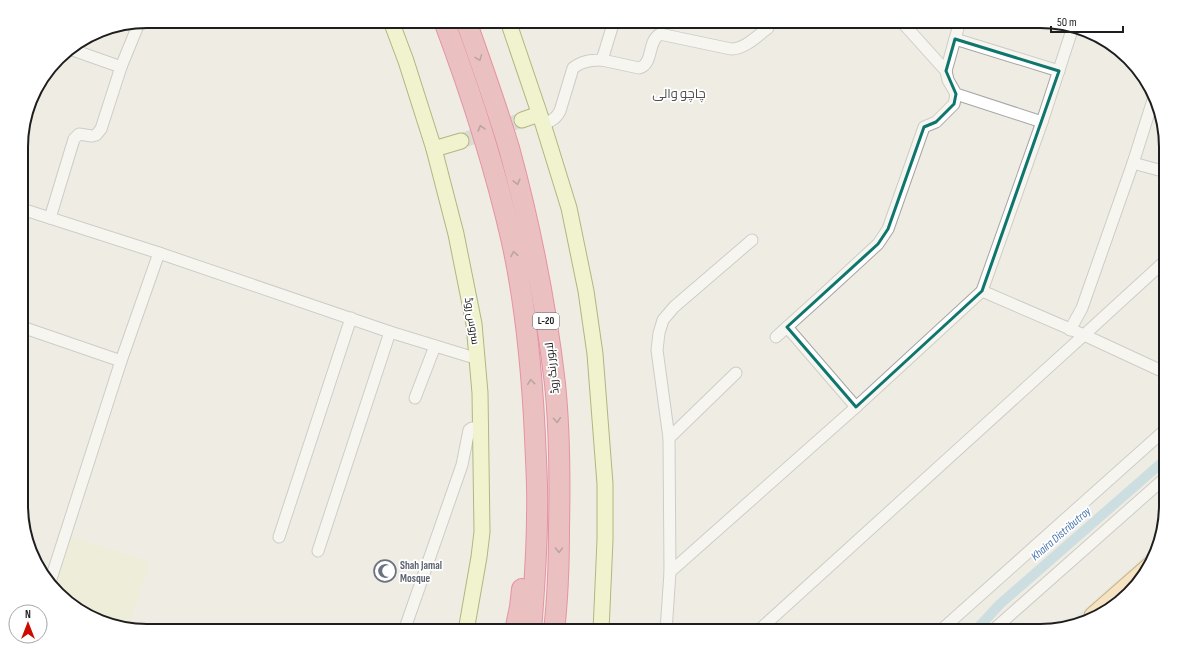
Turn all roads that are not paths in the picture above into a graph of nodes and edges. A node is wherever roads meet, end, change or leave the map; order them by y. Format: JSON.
{"nodes":[{"id":1,"x":137,"y":28,"type":"edge"},
{"id":2,"x":394,"y":28,"type":"edge"},
{"id":3,"x":447,"y":28,"type":"edge"},
{"id":4,"x":469,"y":28,"type":"edge"},
{"id":5,"x":510,"y":28,"type":"edge"},
{"id":6,"x":612,"y":28,"type":"edge"},
{"id":7,"x":768,"y":28,"type":"dead end"},
{"id":8,"x":907,"y":28,"type":"edge"},
{"id":9,"x":958,"y":28,"type":"edge"},
{"id":10,"x":1071,"y":32,"type":"edge"},
{"id":11,"x":955,"y":39,"type":"junction"},
{"id":12,"x":77,"y":52,"type":"edge"},
{"id":13,"x":602,"y":60,"type":"junction"},
{"id":14,"x":121,"y":68,"type":"junction"},
{"id":15,"x":1059,"y":70,"type":"junction"},
{"id":16,"x":946,"y":71,"type":"junction"},
{"id":17,"x":956,"y":94,"type":"junction"},
{"id":18,"x":1151,"y":105,"type":"edge"},
{"id":19,"x":541,"y":119,"type":"junction"},
{"id":20,"x":522,"y":120,"type":"tunnel mouth"},
{"id":21,"x":1042,"y":122,"type":"junction"},
{"id":22,"x":461,"y":141,"type":"tunnel mouth"},
{"id":23,"x":434,"y":149,"type":"junction"},
{"id":24,"x":1133,"y":162,"type":"junction"},
{"id":25,"x":1159,"y":170,"type":"edge"},
{"id":26,"x":28,"y":211,"type":"edge"},
{"id":27,"x":50,"y":218,"type":"junction"},
{"id":28,"x":752,"y":240,"type":"dead end"},
{"id":29,"x":159,"y":253,"type":"junction"},
{"id":30,"x":1159,"y":266,"type":"edge"},
{"id":31,"x":982,"y":291,"type":"junction"},
{"id":32,"x":351,"y":318,"type":"junction"},
{"id":33,"x":786,"y":327,"type":"junction"},
{"id":34,"x":28,"y":329,"type":"edge"},
{"id":35,"x":1070,"y":330,"type":"junction"},
{"id":36,"x":390,"y":332,"type":"junction"},
{"id":37,"x":1084,"y":335,"type":"junction"},
{"id":38,"x":776,"y":336,"type":"dead end"},
{"id":39,"x":435,"y":346,"type":"junction"},
{"id":40,"x":478,"y":359,"type":"junction"},
{"id":41,"x":121,"y":361,"type":"junction"},
{"id":42,"x":1159,"y":370,"type":"edge"},
{"id":43,"x":736,"y":373,"type":"dead end"},
{"id":44,"x":415,"y":398,"type":"dead end"},
{"id":45,"x":856,"y":407,"type":"junction"},
{"id":46,"x":481,"y":426,"type":"junction"},
{"id":47,"x":1159,"y":436,"type":"edge"},
{"id":48,"x":669,"y":438,"type":"junction"},
{"id":49,"x":536,"y":474,"type":"junction"},
{"id":50,"x":1159,"y":483,"type":"edge"},
{"id":51,"x":279,"y":537,"type":"dead end"},
{"id":52,"x":318,"y":551,"type":"dead end"},
{"id":53,"x":670,"y":572,"type":"junction"},
{"id":54,"x":52,"y":576,"type":"edge"},
{"id":55,"x":406,"y":624,"type":"edge"},
{"id":56,"x":467,"y":624,"type":"edge"},
{"id":57,"x":516,"y":624,"type":"edge"},
{"id":58,"x":531,"y":624,"type":"edge"},
{"id":59,"x":556,"y":624,"type":"edge"},
{"id":60,"x":601,"y":624,"type":"edge"},
{"id":61,"x":666,"y":624,"type":"edge"},
{"id":62,"x":766,"y":624,"type":"edge"},
{"id":63,"x":948,"y":624,"type":"edge"},
{"id":64,"x":1000,"y":624,"type":"edge"}],
"edges":[{"from":1,"to":14,"type":"street"},
{"from":2,"to":23,"type":"street","name":"سروس روڈ"},
{"from":49,"to":3,"type":"highway","name":"لاہور رنگ روڈ","number":"L-20","one_way":true},
{"from":4,"to":59,"type":"highway","name":"لاہور رنگ روڈ","number":"L-20","one_way":true},
{"from":5,"to":19,"type":"street"},
{"from":6,"to":13,"type":"street"},
{"from":7,"to":13,"type":"street"},
{"from":8,"to":16,"type":"street"},
{"from":9,"to":11,"type":"street"},
{"from":10,"to":15,"type":"street"},
{"from":11,"to":15,"type":"street"},
{"from":11,"to":16,"type":"street"},
{"from":12,"to":14,"type":"street"},
{"from":13,"to":19,"type":"street"},
{"from":14,"to":27,"type":"street"},
{"from":15,"to":21,"type":"street"},
{"from":16,"to":17,"type":"street"},
{"from":17,"to":21,"type":"street"},
{"from":17,"to":33,"type":"street"},
{"from":18,"to":24,"type":"street"},
{"from":19,"to":20,"type":"street"},
{"from":19,"to":60,"type":"street"},
{"from":21,"to":31,"type":"street"},
{"from":22,"to":23,"type":"street"},
{"from":23,"to":40,"type":"street","name":"سروس روڈ"},
{"from":24,"to":25,"type":"street"},
{"from":24,"to":35,"type":"street"},
{"from":26,"to":27,"type":"street"},
{"from":27,"to":29,"type":"street"},
{"from":28,"to":48,"type":"street"},
{"from":29,"to":32,"type":"street"},
{"from":29,"to":41,"type":"street"},
{"from":30,"to":37,"type":"street"},
{"from":31,"to":35,"type":"street"},
{"from":31,"to":45,"type":"street"},
{"from":32,"to":36,"type":"street"},
{"from":32,"to":51,"type":"street"},
{"from":33,"to":38,"type":"street"},
{"from":33,"to":45,"type":"street"},
{"from":34,"to":41,"type":"street"},
{"from":35,"to":37,"type":"street"},
{"from":36,"to":39,"type":"street"},
{"from":36,"to":52,"type":"street"},
{"from":37,"to":42,"type":"street"},
{"from":37,"to":62,"type":"street"},
{"from":39,"to":40,"type":"street"},
{"from":39,"to":44,"type":"street"},
{"from":40,"to":46,"type":"street","name":"سروس روڈ"},
{"from":41,"to":54,"type":"street"},
{"from":43,"to":48,"type":"street"},
{"from":45,"to":53,"type":"street"},
{"from":46,"to":55,"type":"street"},
{"from":46,"to":56,"type":"street","name":"سروس روڈ"},
{"from":47,"to":63,"type":"street"},
{"from":48,"to":53,"type":"street"},
{"from":49,"to":57,"type":"highway"},
{"from":49,"to":58,"type":"highway","name":"لاہور رنگ روڈ","number":"L-20"},
{"from":50,"to":64,"type":"street"},
{"from":53,"to":61,"type":"street"}]}
